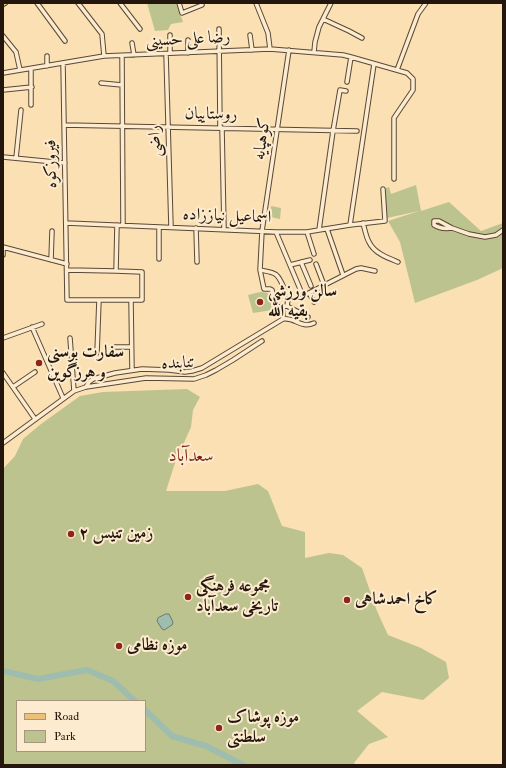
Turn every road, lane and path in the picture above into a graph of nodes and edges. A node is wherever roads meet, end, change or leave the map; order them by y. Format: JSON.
{"nodes":[{"id":1,"x":37,"y":3,"type":"edge"},
{"id":2,"x":78,"y":3,"type":"edge"},
{"id":3,"x":120,"y":3,"type":"edge"},
{"id":4,"x":179,"y":3,"type":"edge"},
{"id":5,"x":256,"y":3,"type":"edge"},
{"id":6,"x":331,"y":3,"type":"edge"},
{"id":7,"x":426,"y":3,"type":"edge"},
{"id":8,"x":202,"y":5,"type":"dead end"},
{"id":9,"x":323,"y":19,"type":"junction"},
{"id":10,"x":140,"y":29,"type":"dead end"},
{"id":11,"x":219,"y":29,"type":"dead end"},
{"id":12,"x":250,"y":34,"type":"dead end"},
{"id":13,"x":170,"y":35,"type":"dead end"},
{"id":14,"x":3,"y":36,"type":"edge"},
{"id":15,"x":362,"y":38,"type":"dead end"},
{"id":16,"x":188,"y":40,"type":"dead end"},
{"id":17,"x":65,"y":41,"type":"dead end"},
{"id":18,"x":132,"y":43,"type":"dead end"},
{"id":19,"x":270,"y":49,"type":"junction"},
{"id":20,"x":252,"y":50,"type":"junction"},
{"id":21,"x":289,"y":50,"type":"junction"},
{"id":22,"x":219,"y":51,"type":"junction"},
{"id":23,"x":314,"y":52,"type":"junction"},
{"id":24,"x":188,"y":53,"type":"junction"},
{"id":25,"x":168,"y":54,"type":"junction"},
{"id":26,"x":134,"y":55,"type":"junction"},
{"id":27,"x":47,"y":56,"type":"dead end"},
{"id":28,"x":104,"y":56,"type":"junction"},
{"id":29,"x":122,"y":56,"type":"junction"},
{"id":30,"x":351,"y":57,"type":"junction"},
{"id":31,"x":63,"y":63,"type":"junction"},
{"id":32,"x":374,"y":64,"type":"junction"},
{"id":33,"x":47,"y":66,"type":"junction"},
{"id":34,"x":31,"y":68,"type":"junction"},
{"id":35,"x":20,"y":70,"type":"junction"},
{"id":36,"x":397,"y":70,"type":"junction"},
{"id":37,"x":3,"y":73,"type":"edge"},
{"id":38,"x":347,"y":82,"type":"dead end"},
{"id":39,"x":101,"y":83,"type":"dead end"},
{"id":40,"x":122,"y":85,"type":"junction"},
{"id":41,"x":32,"y":87,"type":"junction"},
{"id":42,"x":3,"y":90,"type":"edge"},
{"id":43,"x":346,"y":91,"type":"dead end"},
{"id":44,"x":31,"y":105,"type":"dead end"},
{"id":45,"x":21,"y":110,"type":"dead end"},
{"id":46,"x":64,"y":125,"type":"junction"},
{"id":47,"x":122,"y":126,"type":"junction"},
{"id":48,"x":168,"y":127,"type":"junction"},
{"id":49,"x":221,"y":128,"type":"junction"},
{"id":50,"x":277,"y":129,"type":"junction"},
{"id":51,"x":333,"y":131,"type":"junction"},
{"id":52,"x":357,"y":131,"type":"dead end"},
{"id":53,"x":3,"y":157,"type":"edge"},
{"id":54,"x":16,"y":158,"type":"junction"},
{"id":55,"x":65,"y":163,"type":"junction"},
{"id":56,"x":394,"y":179,"type":"dead end"},
{"id":57,"x":383,"y":189,"type":"dead end"},
{"id":58,"x":66,"y":223,"type":"junction"},
{"id":59,"x":363,"y":223,"type":"junction"},
{"id":60,"x":117,"y":225,"type":"junction"},
{"id":61,"x":123,"y":225,"type":"junction"},
{"id":62,"x":350,"y":225,"type":"junction"},
{"id":63,"x":159,"y":227,"type":"junction"},
{"id":64,"x":171,"y":227,"type":"junction"},
{"id":65,"x":196,"y":228,"type":"junction"},
{"id":66,"x":452,"y":228,"type":"dead end"},
{"id":67,"x":224,"y":229,"type":"junction"},
{"id":68,"x":327,"y":229,"type":"junction"},
{"id":69,"x":319,"y":230,"type":"junction"},
{"id":70,"x":503,"y":230,"type":"edge"},
{"id":71,"x":52,"y":231,"type":"dead end"},
{"id":72,"x":262,"y":231,"type":"junction"},
{"id":73,"x":276,"y":232,"type":"junction"},
{"id":74,"x":307,"y":232,"type":"junction"},
{"id":75,"x":3,"y":247,"type":"edge"},
{"id":76,"x":314,"y":254,"type":"dead end"},
{"id":77,"x":3,"y":255,"type":"edge"},
{"id":78,"x":159,"y":259,"type":"dead end"},
{"id":79,"x":51,"y":260,"type":"junction"},
{"id":80,"x":310,"y":260,"type":"dead end"},
{"id":81,"x":197,"y":262,"type":"dead end"},
{"id":82,"x":301,"y":262,"type":"junction"},
{"id":83,"x":398,"y":262,"type":"dead end"},
{"id":84,"x":67,"y":264,"type":"junction"},
{"id":85,"x":316,"y":264,"type":"dead end"},
{"id":86,"x":290,"y":265,"type":"junction"},
{"id":87,"x":67,"y":270,"type":"junction"},
{"id":88,"x":260,"y":270,"type":"junction"},
{"id":89,"x":116,"y":271,"type":"junction"},
{"id":90,"x":375,"y":271,"type":"dead end"},
{"id":91,"x":343,"y":275,"type":"junction"},
{"id":92,"x":324,"y":285,"type":"junction"},
{"id":93,"x":312,"y":286,"type":"dead end"},
{"id":94,"x":284,"y":288,"type":"dead end"},
{"id":95,"x":309,"y":293,"type":"junction"},
{"id":96,"x":288,"y":299,"type":"dead end"},
{"id":97,"x":99,"y":300,"type":"junction"},
{"id":98,"x":131,"y":300,"type":"junction"},
{"id":99,"x":314,"y":302,"type":"dead end"},
{"id":100,"x":282,"y":306,"type":"junction"},
{"id":101,"x":287,"y":306,"type":"junction"},
{"id":102,"x":283,"y":316,"type":"dead end"},
{"id":103,"x":308,"y":317,"type":"dead end"},
{"id":104,"x":314,"y":323,"type":"dead end"},
{"id":105,"x":42,"y":324,"type":"dead end"},
{"id":106,"x":32,"y":328,"type":"junction"},
{"id":107,"x":3,"y":338,"type":"edge"},
{"id":108,"x":70,"y":338,"type":"dead end"},
{"id":109,"x":262,"y":341,"type":"dead end"},
{"id":110,"x":115,"y":347,"type":"dead end"},
{"id":111,"x":131,"y":347,"type":"junction"},
{"id":112,"x":97,"y":353,"type":"dead end"},
{"id":113,"x":132,"y":370,"type":"junction"},
{"id":114,"x":35,"y":372,"type":"dead end"},
{"id":115,"x":3,"y":373,"type":"edge"},
{"id":116,"x":4,"y":378,"type":"edge"},
{"id":117,"x":13,"y":387,"type":"junction"},
{"id":118,"x":86,"y":387,"type":"junction"},
{"id":119,"x":74,"y":390,"type":"junction"},
{"id":120,"x":63,"y":398,"type":"junction"},
{"id":121,"x":35,"y":419,"type":"junction"},
{"id":122,"x":3,"y":443,"type":"edge"}],
"edges":[{"from":1,"to":17,"type":"street"},
{"from":2,"to":28,"type":"street"},
{"from":3,"to":10,"type":"street"},
{"from":4,"to":8,"type":"street"},
{"from":5,"to":19,"type":"street"},
{"from":6,"to":9,"type":"street"},
{"from":7,"to":36,"type":"street"},
{"from":9,"to":15,"type":"street"},
{"from":9,"to":23,"type":"street"},
{"from":11,"to":22,"type":"street"},
{"from":12,"to":20,"type":"street"},
{"from":13,"to":25,"type":"street","name":"راضی"},
{"from":14,"to":35,"type":"street"},
{"from":16,"to":24,"type":"street"},
{"from":18,"to":26,"type":"street"},
{"from":19,"to":20,"type":"street","name":"رضا علی حسینی"},
{"from":19,"to":21,"type":"street","name":"رضا علی حسینی"},
{"from":20,"to":22,"type":"street","name":"رضا علی حسینی"},
{"from":21,"to":23,"type":"street","name":"رضا علی حسینی"},
{"from":21,"to":50,"type":"street","name":"کوهپایه"},
{"from":22,"to":24,"type":"street","name":"رضا علی حسینی"},
{"from":22,"to":49,"type":"street"},
{"from":23,"to":30,"type":"street","name":"رضا علی حسینی"},
{"from":24,"to":25,"type":"street","name":"رضا علی حسینی"},
{"from":25,"to":26,"type":"street","name":"رضا علی حسینی"},
{"from":25,"to":48,"type":"street","name":"راضی"},
{"from":26,"to":29,"type":"street","name":"رضا علی حسینی"},
{"from":27,"to":33,"type":"street"},
{"from":28,"to":29,"type":"street","name":"رضا علی حسینی"},
{"from":28,"to":31,"type":"street","name":"رضا علی حسینی"},
{"from":29,"to":40,"type":"street"},
{"from":30,"to":32,"type":"street","name":"رضا علی حسینی"},
{"from":30,"to":38,"type":"street"},
{"from":31,"to":33,"type":"street","name":"رضا علی حسینی"},
{"from":31,"to":46,"type":"street","name":"فیروزکوه"},
{"from":32,"to":36,"type":"street","name":"رضا علی حسینی"},
{"from":32,"to":62,"type":"street"},
{"from":33,"to":34,"type":"street","name":"رضا علی حسینی"},
{"from":34,"to":35,"type":"street","name":"رضا علی حسینی"},
{"from":34,"to":41,"type":"street"},
{"from":35,"to":37,"type":"street","name":"رضا علی حسینی"},
{"from":36,"to":56,"type":"street"},
{"from":39,"to":40,"type":"street"},
{"from":40,"to":47,"type":"street"},
{"from":41,"to":42,"type":"street"},
{"from":41,"to":44,"type":"street"},
{"from":43,"to":51,"type":"street"},
{"from":45,"to":54,"type":"street"},
{"from":46,"to":47,"type":"street","name":"روستاییان"},
{"from":46,"to":55,"type":"street","name":"فیروزکوه"},
{"from":47,"to":48,"type":"street","name":"روستاییان"},
{"from":47,"to":61,"type":"street"},
{"from":48,"to":49,"type":"street","name":"روستاییان"},
{"from":48,"to":64,"type":"street","name":"راضی"},
{"from":49,"to":50,"type":"street","name":"روستاییان"},
{"from":49,"to":67,"type":"street"},
{"from":50,"to":51,"type":"street","name":"روستاییان"},
{"from":50,"to":72,"type":"street","name":"کوهپایه"},
{"from":51,"to":52,"type":"street","name":"روستاییان"},
{"from":51,"to":69,"type":"street"},
{"from":53,"to":54,"type":"street"},
{"from":54,"to":55,"type":"street"},
{"from":55,"to":58,"type":"street","name":"فیروزکوه"},
{"from":57,"to":59,"type":"street","name":"اسماعیل نیاززاده"},
{"from":58,"to":60,"type":"street","name":"اسماعیل نیاززاده"},
{"from":58,"to":84,"type":"street","name":"فیروزکوه"},
{"from":59,"to":62,"type":"street","name":"اسماعیل نیاززاده"},
{"from":59,"to":83,"type":"street"},
{"from":60,"to":61,"type":"street","name":"اسماعیل نیاززاده"},
{"from":60,"to":89,"type":"street"},
{"from":61,"to":63,"type":"street","name":"اسماعیل نیاززاده"},
{"from":62,"to":68,"type":"street","name":"اسماعیل نیاززاده"},
{"from":63,"to":64,"type":"street","name":"اسماعیل نیاززاده"},
{"from":63,"to":78,"type":"street"},
{"from":64,"to":65,"type":"street","name":"اسماعیل نیاززاده"},
{"from":65,"to":67,"type":"street","name":"اسماعیل نیاززاده"},
{"from":65,"to":81,"type":"street"},
{"from":66,"to":70,"type":"street"},
{"from":67,"to":72,"type":"street","name":"اسماعیل نیاززاده"},
{"from":68,"to":69,"type":"street","name":"اسماعیل نیاززاده"},
{"from":68,"to":91,"type":"street"},
{"from":69,"to":74,"type":"street","name":"اسماعیل نیاززاده"},
{"from":71,"to":79,"type":"street"},
{"from":72,"to":73,"type":"street","name":"اسماعیل نیاززاده"},
{"from":72,"to":88,"type":"street","name":"کوهپایه"},
{"from":73,"to":74,"type":"street","name":"اسماعیل نیاززاده"},
{"from":73,"to":86,"type":"street"},
{"from":74,"to":76,"type":"street"},
{"from":75,"to":77,"type":"street"},
{"from":75,"to":79,"type":"street"},
{"from":79,"to":84,"type":"street"},
{"from":80,"to":82,"type":"street"},
{"from":82,"to":86,"type":"street"},
{"from":82,"to":93,"type":"street"},
{"from":84,"to":87,"type":"street","name":"فیروزکوه"},
{"from":85,"to":92,"type":"street"},
{"from":86,"to":95,"type":"street"},
{"from":87,"to":89,"type":"street"},
{"from":87,"to":97,"type":"street","name":"فیروزکوه"},
{"from":88,"to":94,"type":"street"},
{"from":88,"to":100,"type":"street","name":"کوهپایه"},
{"from":89,"to":98,"type":"street"},
{"from":90,"to":91,"type":"street"},
{"from":91,"to":92,"type":"street"},
{"from":92,"to":95,"type":"street"},
{"from":95,"to":99,"type":"street"},
{"from":96,"to":101,"type":"street"},
{"from":97,"to":98,"type":"street"},
{"from":97,"to":112,"type":"street"},
{"from":98,"to":111,"type":"street"},
{"from":100,"to":101,"type":"street"},
{"from":100,"to":102,"type":"street"},
{"from":101,"to":103,"type":"street"},
{"from":104,"to":113,"type":"street"},
{"from":105,"to":106,"type":"street"},
{"from":106,"to":107,"type":"street"},
{"from":106,"to":120,"type":"street"},
{"from":108,"to":119,"type":"street"},
{"from":109,"to":118,"type":"street","name":"تنابنده"},
{"from":110,"to":111,"type":"street"},
{"from":111,"to":113,"type":"street"},
{"from":113,"to":118,"type":"street"},
{"from":114,"to":117,"type":"street"},
{"from":115,"to":116,"type":"street"},
{"from":116,"to":117,"type":"street"},
{"from":117,"to":121,"type":"street"},
{"from":118,"to":119,"type":"street"},
{"from":119,"to":120,"type":"street"},
{"from":120,"to":121,"type":"street"},
{"from":121,"to":122,"type":"street"}]}
